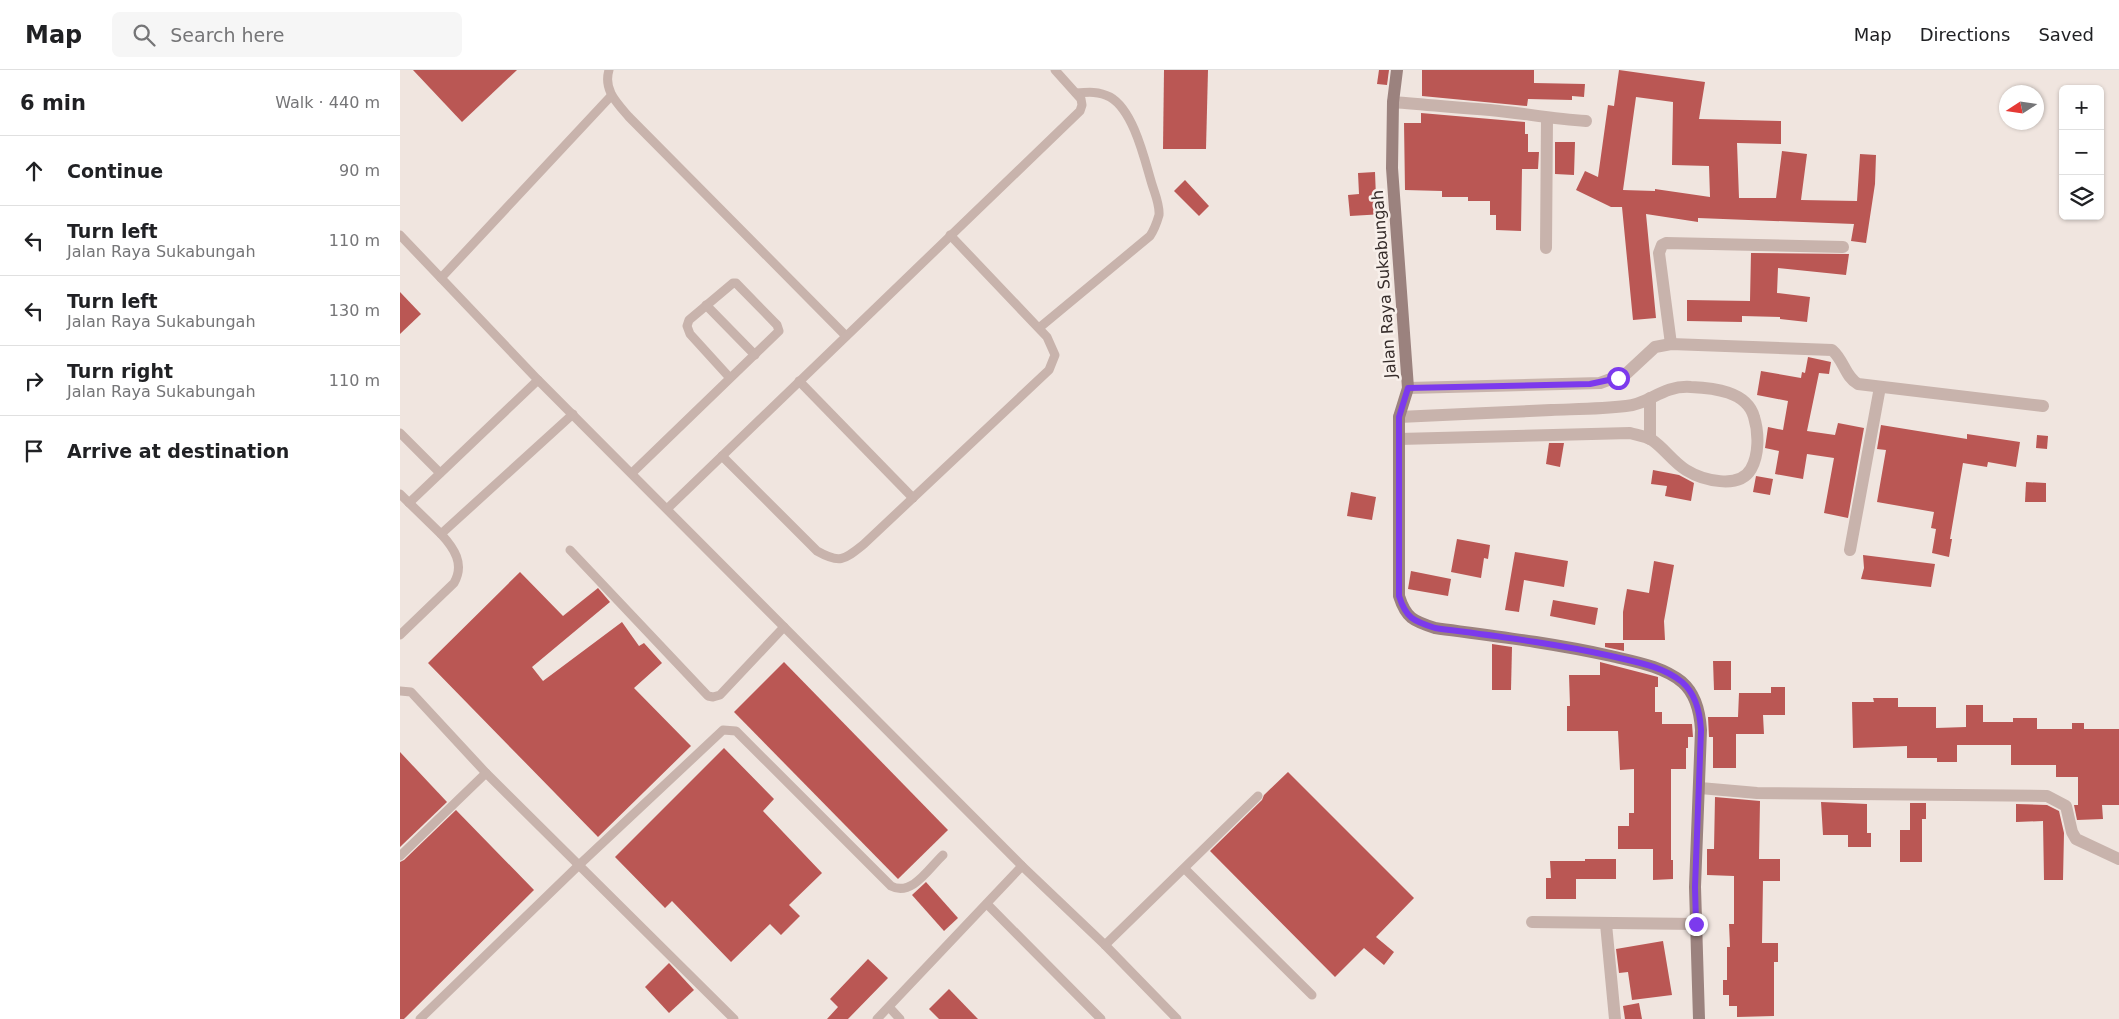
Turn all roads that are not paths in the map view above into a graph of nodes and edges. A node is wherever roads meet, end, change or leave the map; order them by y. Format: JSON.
{"nodes":[{"id":1,"x":609,"y":70,"type":"edge"},
{"id":2,"x":1055,"y":70,"type":"edge"},
{"id":3,"x":1397,"y":70,"type":"edge"},
{"id":4,"x":1076,"y":93,"type":"junction"},
{"id":5,"x":611,"y":96,"type":"junction"},
{"id":6,"x":1393,"y":102,"type":"junction"},
{"id":7,"x":1547,"y":118,"type":"junction"},
{"id":8,"x":1586,"y":121,"type":"dead end"},
{"id":9,"x":950,"y":235,"type":"junction"},
{"id":10,"x":400,"y":236,"type":"edge"},
{"id":11,"x":1843,"y":247,"type":"dead end"},
{"id":12,"x":1546,"y":248,"type":"dead end"},
{"id":13,"x":441,"y":278,"type":"junction"},
{"id":14,"x":706,"y":305,"type":"junction"},
{"id":15,"x":1039,"y":328,"type":"junction"},
{"id":16,"x":846,"y":336,"type":"junction"},
{"id":17,"x":1671,"y":344,"type":"junction"},
{"id":18,"x":755,"y":355,"type":"junction"},
{"id":19,"x":730,"y":378,"type":"junction"},
{"id":20,"x":538,"y":380,"type":"junction"},
{"id":21,"x":799,"y":381,"type":"junction"},
{"id":22,"x":1880,"y":387,"type":"junction"},
{"id":23,"x":1408,"y":388,"type":"junction"},
{"id":24,"x":1650,"y":398,"type":"junction"},
{"id":25,"x":2043,"y":406,"type":"dead end"},
{"id":26,"x":573,"y":414,"type":"junction"},
{"id":27,"x":1399,"y":417,"type":"junction"},
{"id":28,"x":400,"y":433,"type":"edge"},
{"id":29,"x":1399,"y":439,"type":"junction"},
{"id":30,"x":1650,"y":439,"type":"junction"},
{"id":31,"x":722,"y":456,"type":"junction"},
{"id":32,"x":440,"y":473,"type":"junction"},
{"id":33,"x":632,"y":473,"type":"junction"},
{"id":34,"x":400,"y":494,"type":"edge"},
{"id":35,"x":913,"y":498,"type":"junction"},
{"id":36,"x":409,"y":503,"type":"junction"},
{"id":37,"x":667,"y":509,"type":"junction"},
{"id":38,"x":442,"y":534,"type":"junction"},
{"id":39,"x":570,"y":550,"type":"dead end"},
{"id":40,"x":1850,"y":550,"type":"dead end"},
{"id":41,"x":784,"y":626,"type":"junction"},
{"id":42,"x":400,"y":635,"type":"edge"},
{"id":43,"x":400,"y":691,"type":"edge"},
{"id":44,"x":486,"y":773,"type":"junction"},
{"id":45,"x":1700,"y":788,"type":"junction"},
{"id":46,"x":1258,"y":796,"type":"dead end"},
{"id":47,"x":943,"y":854,"type":"dead end"},
{"id":48,"x":400,"y":856,"type":"edge"},
{"id":49,"x":2119,"y":859,"type":"edge"},
{"id":50,"x":579,"y":865,"type":"junction"},
{"id":51,"x":1022,"y":866,"type":"junction"},
{"id":52,"x":1185,"y":869,"type":"junction"},
{"id":53,"x":987,"y":904,"type":"junction"},
{"id":54,"x":1532,"y":922,"type":"dead end"},
{"id":55,"x":1606,"y":924,"type":"junction"},
{"id":56,"x":1696,"y":924,"type":"junction"},
{"id":57,"x":1105,"y":945,"type":"junction"},
{"id":58,"x":1312,"y":995,"type":"dead end"},
{"id":59,"x":889,"y":1007,"type":"junction"},
{"id":60,"x":420,"y":1019,"type":"edge"},
{"id":61,"x":734,"y":1019,"type":"edge"},
{"id":62,"x":876,"y":1019,"type":"edge"},
{"id":63,"x":900,"y":1019,"type":"edge"},
{"id":64,"x":1101,"y":1019,"type":"edge"},
{"id":65,"x":1177,"y":1019,"type":"edge"},
{"id":66,"x":1615,"y":1019,"type":"edge"},
{"id":67,"x":1699,"y":1019,"type":"edge"}],
"edges":[{"from":1,"to":5,"type":"lane"},
{"from":2,"to":4,"type":"lane"},
{"from":3,"to":6,"type":"street","name":"Jalan Raya Sukabungah"},
{"from":4,"to":9,"type":"lane"},
{"from":4,"to":15,"type":"lane"},
{"from":5,"to":13,"type":"lane"},
{"from":5,"to":16,"type":"lane"},
{"from":6,"to":7,"type":"street"},
{"from":6,"to":23,"type":"street","name":"Jalan Raya Sukabungah"},
{"from":7,"to":8,"type":"street"},
{"from":7,"to":12,"type":"street"},
{"from":9,"to":15,"type":"lane"},
{"from":9,"to":16,"type":"lane"},
{"from":10,"to":13,"type":"lane"},
{"from":11,"to":17,"type":"street"},
{"from":13,"to":20,"type":"lane"},
{"from":14,"to":18,"type":"lane"},
{"from":14,"to":18,"type":"lane"},
{"from":14,"to":19,"type":"lane"},
{"from":15,"to":35,"type":"lane"},
{"from":16,"to":21,"type":"lane"},
{"from":17,"to":22,"type":"street"},
{"from":17,"to":23,"type":"street"},
{"from":18,"to":19,"type":"lane"},
{"from":19,"to":33,"type":"lane"},
{"from":20,"to":26,"type":"lane"},
{"from":20,"to":32,"type":"lane"},
{"from":21,"to":31,"type":"lane"},
{"from":21,"to":35,"type":"lane"},
{"from":22,"to":25,"type":"street"},
{"from":22,"to":40,"type":"street"},
{"from":23,"to":27,"type":"street","name":"Jalan Raya Sukabungah"},
{"from":24,"to":27,"type":"street"},
{"from":24,"to":30,"type":"street"},
{"from":24,"to":30,"type":"street"},
{"from":26,"to":33,"type":"lane"},
{"from":26,"to":38,"type":"lane"},
{"from":27,"to":29,"type":"street","name":"Jalan Raya Sukabungah"},
{"from":28,"to":32,"type":"lane"},
{"from":29,"to":30,"type":"street"},
{"from":29,"to":45,"type":"street","name":"Jalan Raya Sukabungah"},
{"from":31,"to":35,"type":"lane"},
{"from":31,"to":37,"type":"lane"},
{"from":32,"to":36,"type":"lane"},
{"from":33,"to":37,"type":"lane"},
{"from":34,"to":36,"type":"lane"},
{"from":36,"to":38,"type":"lane"},
{"from":37,"to":41,"type":"lane"},
{"from":38,"to":42,"type":"lane"},
{"from":39,"to":41,"type":"lane"},
{"from":41,"to":51,"type":"lane"},
{"from":43,"to":44,"type":"lane"},
{"from":44,"to":48,"type":"lane"},
{"from":44,"to":50,"type":"lane"},
{"from":45,"to":49,"type":"street"},
{"from":45,"to":56,"type":"street","name":"Jalan Raya Sukabungah"},
{"from":46,"to":52,"type":"lane"},
{"from":47,"to":50,"type":"lane"},
{"from":50,"to":60,"type":"lane"},
{"from":50,"to":61,"type":"lane"},
{"from":51,"to":53,"type":"lane"},
{"from":51,"to":57,"type":"lane"},
{"from":52,"to":57,"type":"lane"},
{"from":52,"to":58,"type":"lane"},
{"from":53,"to":59,"type":"lane"},
{"from":53,"to":64,"type":"lane"},
{"from":54,"to":55,"type":"street"},
{"from":55,"to":56,"type":"street"},
{"from":55,"to":66,"type":"street"},
{"from":56,"to":67,"type":"street","name":"Jalan Raya Sukabungah"},
{"from":57,"to":65,"type":"lane"},
{"from":59,"to":62,"type":"lane"},
{"from":59,"to":63,"type":"lane"}]}
